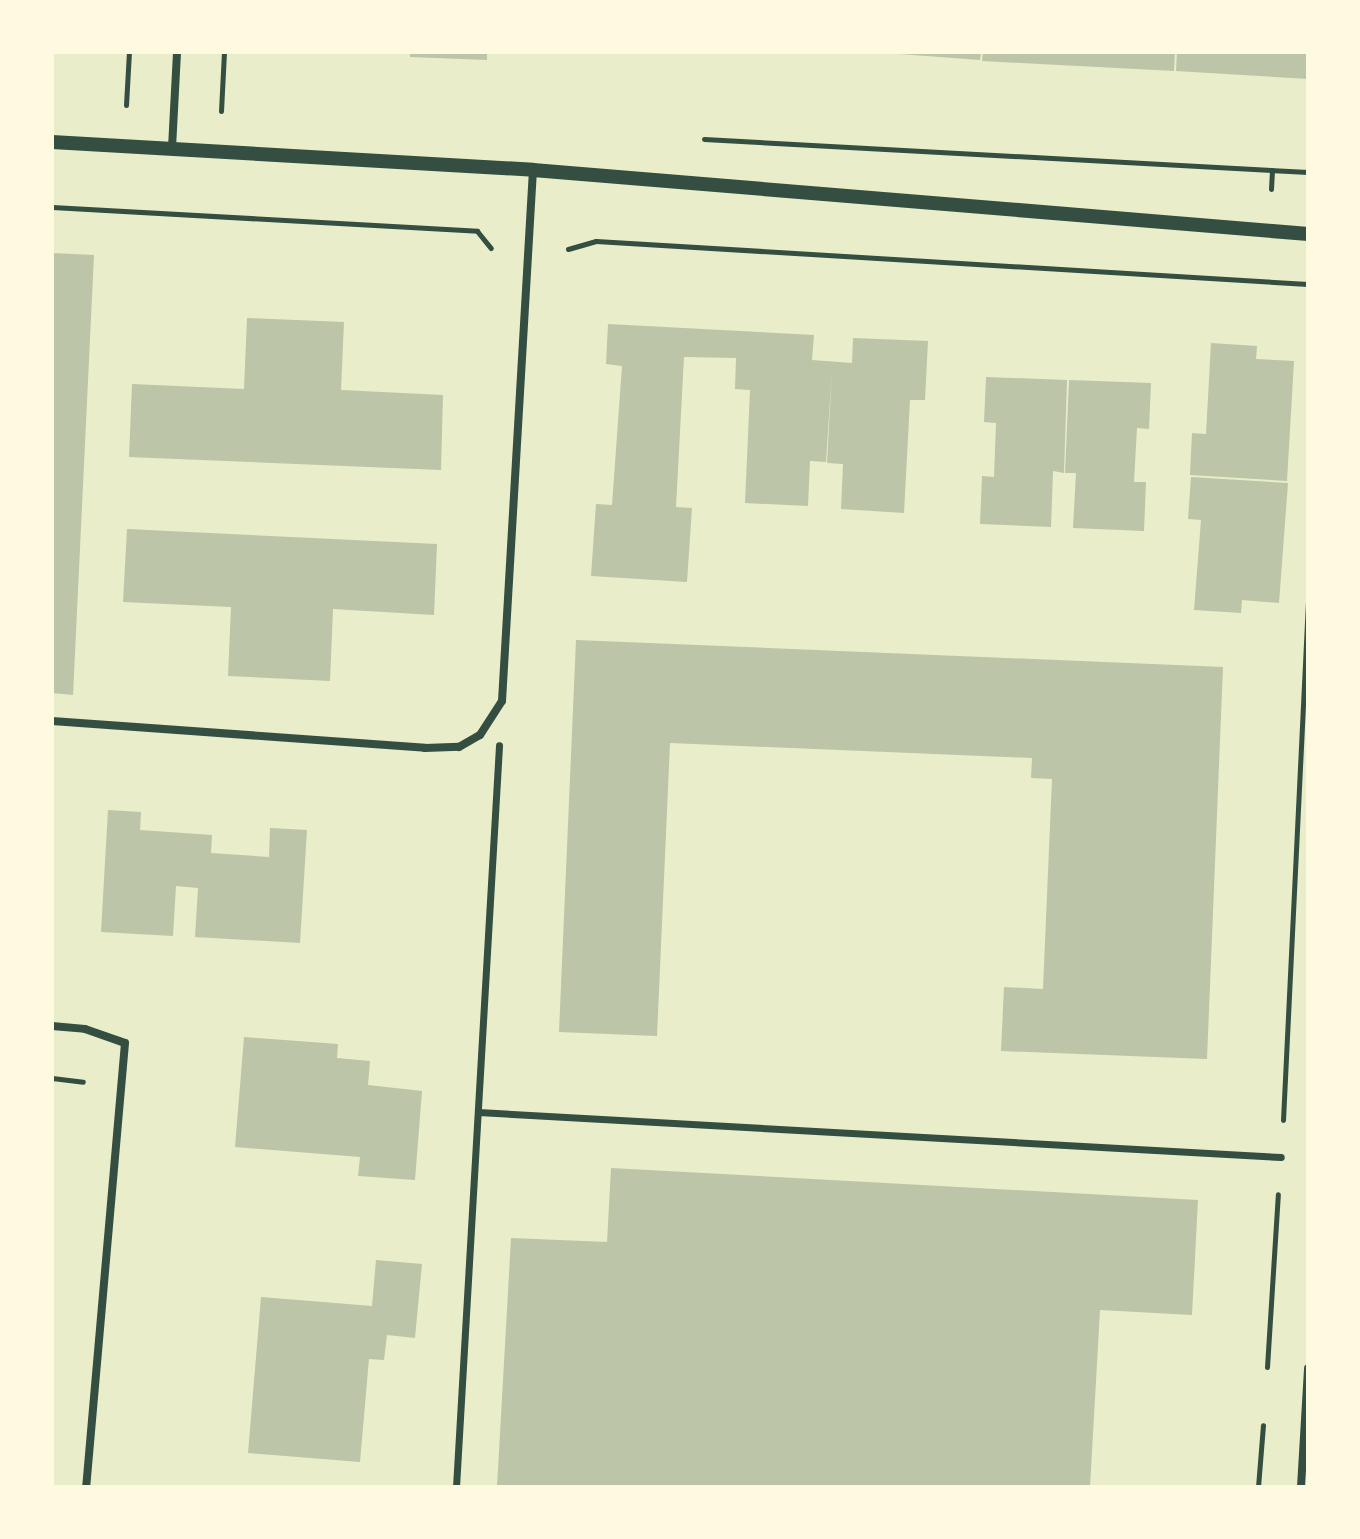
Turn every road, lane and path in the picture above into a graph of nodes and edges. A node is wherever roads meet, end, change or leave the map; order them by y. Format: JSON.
{"nodes":[{"id":1,"x":129,"y":52,"type":"edge"},
{"id":2,"x":177,"y":52,"type":"edge"},
{"id":3,"x":224,"y":52,"type":"edge"},
{"id":4,"x":126,"y":110,"type":"dead end"},
{"id":5,"x":237,"y":113,"type":"dead end"},
{"id":6,"x":699,"y":139,"type":"dead end"},
{"id":7,"x":52,"y":142,"type":"edge"},
{"id":8,"x":172,"y":148,"type":"junction"},
{"id":9,"x":533,"y":170,"type":"junction"},
{"id":10,"x":1308,"y":172,"type":"edge"},
{"id":11,"x":52,"y":207,"type":"edge"},
{"id":12,"x":1308,"y":234,"type":"edge"},
{"id":13,"x":560,"y":252,"type":"dead end"},
{"id":14,"x":496,"y":263,"type":"dead end"},
{"id":15,"x":1308,"y":284,"type":"edge"},
{"id":16,"x":1308,"y":602,"type":"edge"},
{"id":17,"x":52,"y":721,"type":"edge"},
{"id":18,"x":499,"y":745,"type":"dead end"},
{"id":19,"x":52,"y":1026,"type":"edge"},
{"id":20,"x":478,"y":1112,"type":"junction"},
{"id":21,"x":1281,"y":1157,"type":"junction"},
{"id":22,"x":1308,"y":1368,"type":"edge"},
{"id":23,"x":1266,"y":1377,"type":"dead end"},
{"id":24,"x":1264,"y":1408,"type":"dead end"},
{"id":25,"x":86,"y":1487,"type":"edge"},
{"id":26,"x":456,"y":1487,"type":"edge"},
{"id":27,"x":1258,"y":1487,"type":"edge"},
{"id":28,"x":1301,"y":1487,"type":"edge"}],
"edges":[{"from":1,"to":4,"type":"path"},
{"from":2,"to":8,"type":"street"},
{"from":3,"to":5,"type":"path"},
{"from":6,"to":10,"type":"path"},
{"from":7,"to":8,"type":"street"},
{"from":8,"to":9,"type":"street"},
{"from":9,"to":12,"type":"street"},
{"from":9,"to":17,"type":"street"},
{"from":11,"to":14,"type":"path"},
{"from":13,"to":15,"type":"path"},
{"from":16,"to":21,"type":"path"},
{"from":18,"to":20,"type":"street"},
{"from":19,"to":25,"type":"street"},
{"from":20,"to":21,"type":"street"},
{"from":20,"to":26,"type":"street"},
{"from":21,"to":23,"type":"path"},
{"from":22,"to":28,"type":"street"},
{"from":24,"to":27,"type":"path"}]}
